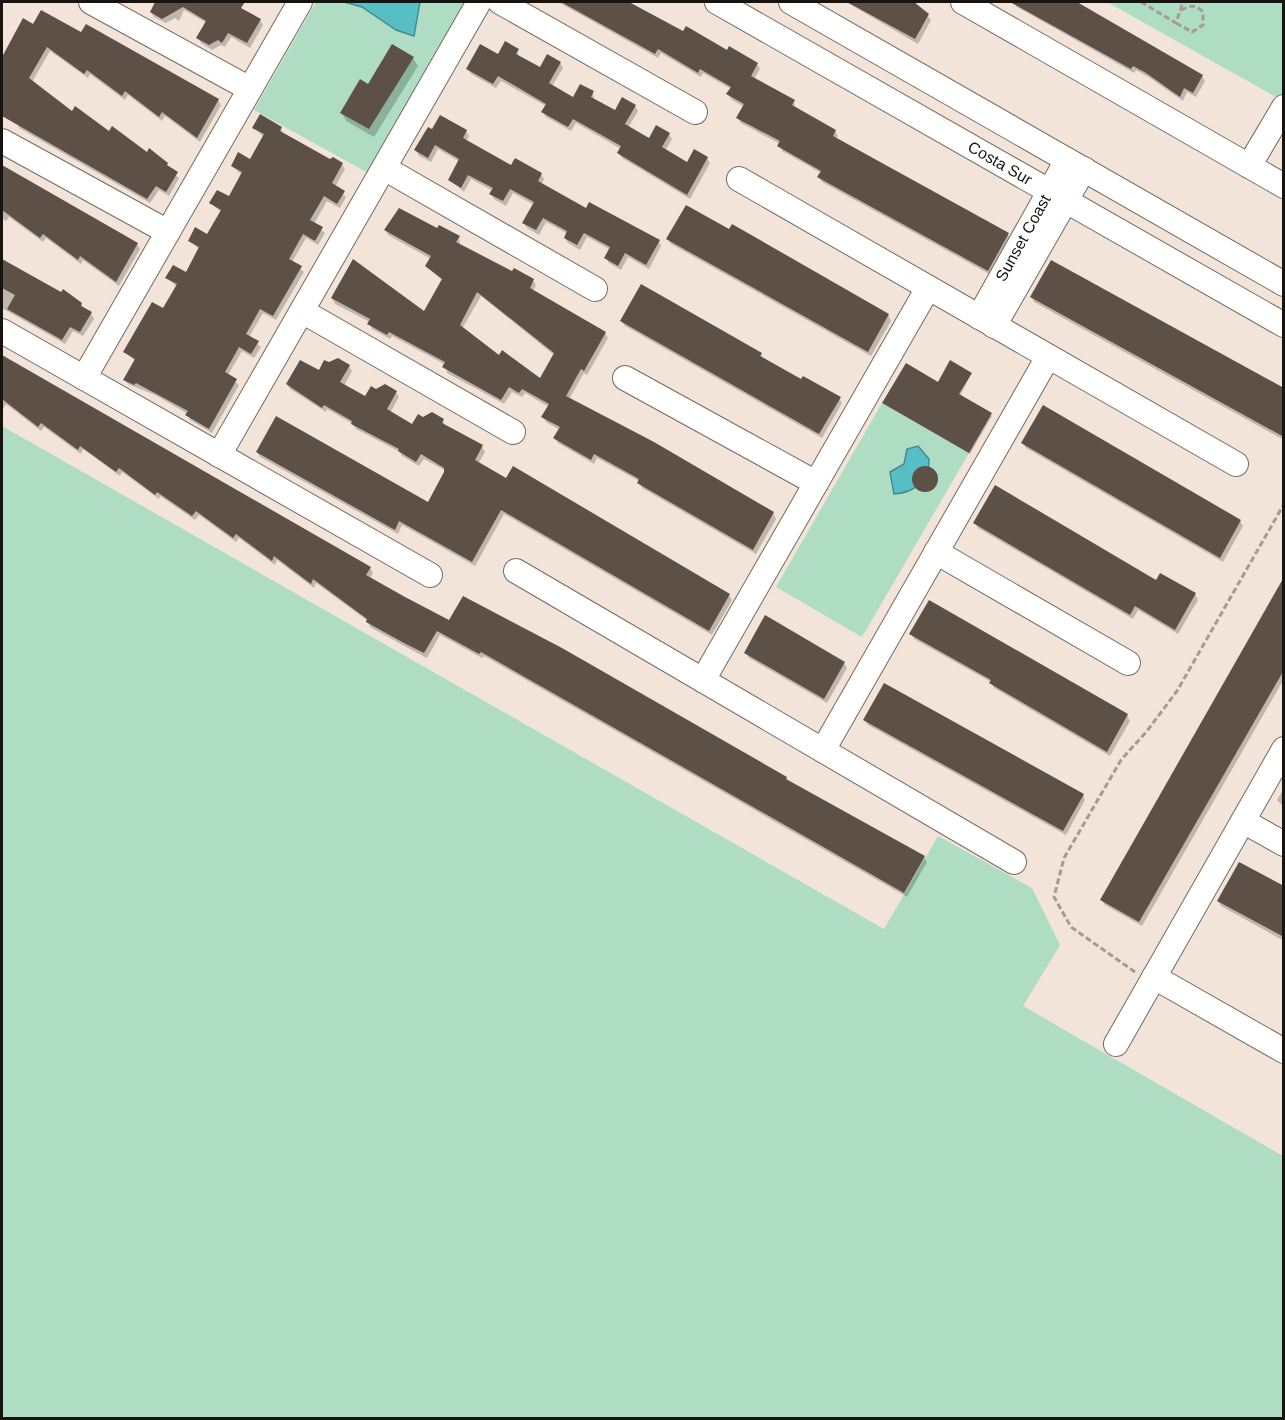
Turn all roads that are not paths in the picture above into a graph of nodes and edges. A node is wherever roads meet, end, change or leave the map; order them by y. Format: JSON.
{"nodes":[{"id":1,"x":91,"y":2,"type":"edge"},
{"id":2,"x":300,"y":2,"type":"edge"},
{"id":3,"x":479,"y":2,"type":"edge"},
{"id":4,"x":500,"y":2,"type":"edge"},
{"id":5,"x":717,"y":2,"type":"edge"},
{"id":6,"x":791,"y":2,"type":"edge"},
{"id":7,"x":963,"y":2,"type":"edge"},
{"id":8,"x":250,"y":89,"type":"junction"},
{"id":9,"x":1284,"y":107,"type":"edge"},
{"id":10,"x":695,"y":112,"type":"dead end"},
{"id":11,"x":2,"y":141,"type":"edge"},
{"id":12,"x":1075,"y":165,"type":"junction"},
{"id":13,"x":1250,"y":166,"type":"junction"},
{"id":14,"x":384,"y":168,"type":"junction"},
{"id":15,"x":739,"y":179,"type":"dead end"},
{"id":16,"x":1284,"y":186,"type":"edge"},
{"id":17,"x":1058,"y":196,"type":"junction"},
{"id":18,"x":168,"y":232,"type":"junction"},
{"id":19,"x":1284,"y":284,"type":"edge"},
{"id":20,"x":928,"y":288,"type":"junction"},
{"id":21,"x":595,"y":289,"type":"dead end"},
{"id":22,"x":302,"y":311,"type":"junction"},
{"id":23,"x":987,"y":321,"type":"junction"},
{"id":24,"x":1284,"y":325,"type":"edge"},
{"id":25,"x":2,"y":331,"type":"edge"},
{"id":26,"x":1048,"y":357,"type":"junction"},
{"id":27,"x":84,"y":378,"type":"junction"},
{"id":28,"x":625,"y":378,"type":"dead end"},
{"id":29,"x":513,"y":432,"type":"dead end"},
{"id":30,"x":219,"y":455,"type":"junction"},
{"id":31,"x":1236,"y":464,"type":"dead end"},
{"id":32,"x":816,"y":483,"type":"junction"},
{"id":33,"x":936,"y":552,"type":"junction"},
{"id":34,"x":516,"y":571,"type":"dead end"},
{"id":35,"x":430,"y":575,"type":"dead end"},
{"id":36,"x":1128,"y":663,"type":"dead end"},
{"id":37,"x":703,"y":680,"type":"junction"},
{"id":38,"x":1284,"y":749,"type":"edge"},
{"id":39,"x":823,"y":750,"type":"junction"},
{"id":40,"x":1243,"y":821,"type":"junction"},
{"id":41,"x":1284,"y":844,"type":"edge"},
{"id":42,"x":1014,"y":862,"type":"dead end"},
{"id":43,"x":1154,"y":977,"type":"junction"},
{"id":44,"x":1116,"y":1044,"type":"dead end"},
{"id":45,"x":1284,"y":1051,"type":"edge"}],
"edges":[{"from":1,"to":8,"type":"street"},
{"from":2,"to":8,"type":"street"},
{"from":3,"to":14,"type":"street"},
{"from":4,"to":10,"type":"street"},
{"from":5,"to":17,"type":"street","name":"Costa Sur"},
{"from":6,"to":12,"type":"street"},
{"from":7,"to":13,"type":"street"},
{"from":8,"to":18,"type":"street"},
{"from":9,"to":13,"type":"street"},
{"from":11,"to":18,"type":"street"},
{"from":12,"to":17,"type":"street","name":"Sunset Coast"},
{"from":12,"to":19,"type":"street"},
{"from":13,"to":16,"type":"street"},
{"from":14,"to":21,"type":"street"},
{"from":14,"to":22,"type":"street"},
{"from":15,"to":20,"type":"street"},
{"from":17,"to":23,"type":"street","name":"Sunset Coast"},
{"from":17,"to":24,"type":"street","name":"Costa Sur"},
{"from":18,"to":27,"type":"street"},
{"from":20,"to":23,"type":"street"},
{"from":20,"to":32,"type":"street"},
{"from":22,"to":29,"type":"street"},
{"from":22,"to":30,"type":"street"},
{"from":23,"to":26,"type":"street"},
{"from":25,"to":27,"type":"street"},
{"from":26,"to":31,"type":"street"},
{"from":26,"to":33,"type":"street"},
{"from":27,"to":30,"type":"street"},
{"from":28,"to":32,"type":"street"},
{"from":30,"to":35,"type":"street"},
{"from":32,"to":37,"type":"street"},
{"from":33,"to":36,"type":"street"},
{"from":33,"to":39,"type":"street"},
{"from":34,"to":37,"type":"street"},
{"from":37,"to":39,"type":"street"},
{"from":38,"to":40,"type":"street"},
{"from":39,"to":42,"type":"street"},
{"from":40,"to":41,"type":"street"},
{"from":40,"to":43,"type":"street"},
{"from":43,"to":44,"type":"street"},
{"from":43,"to":45,"type":"street"}]}
